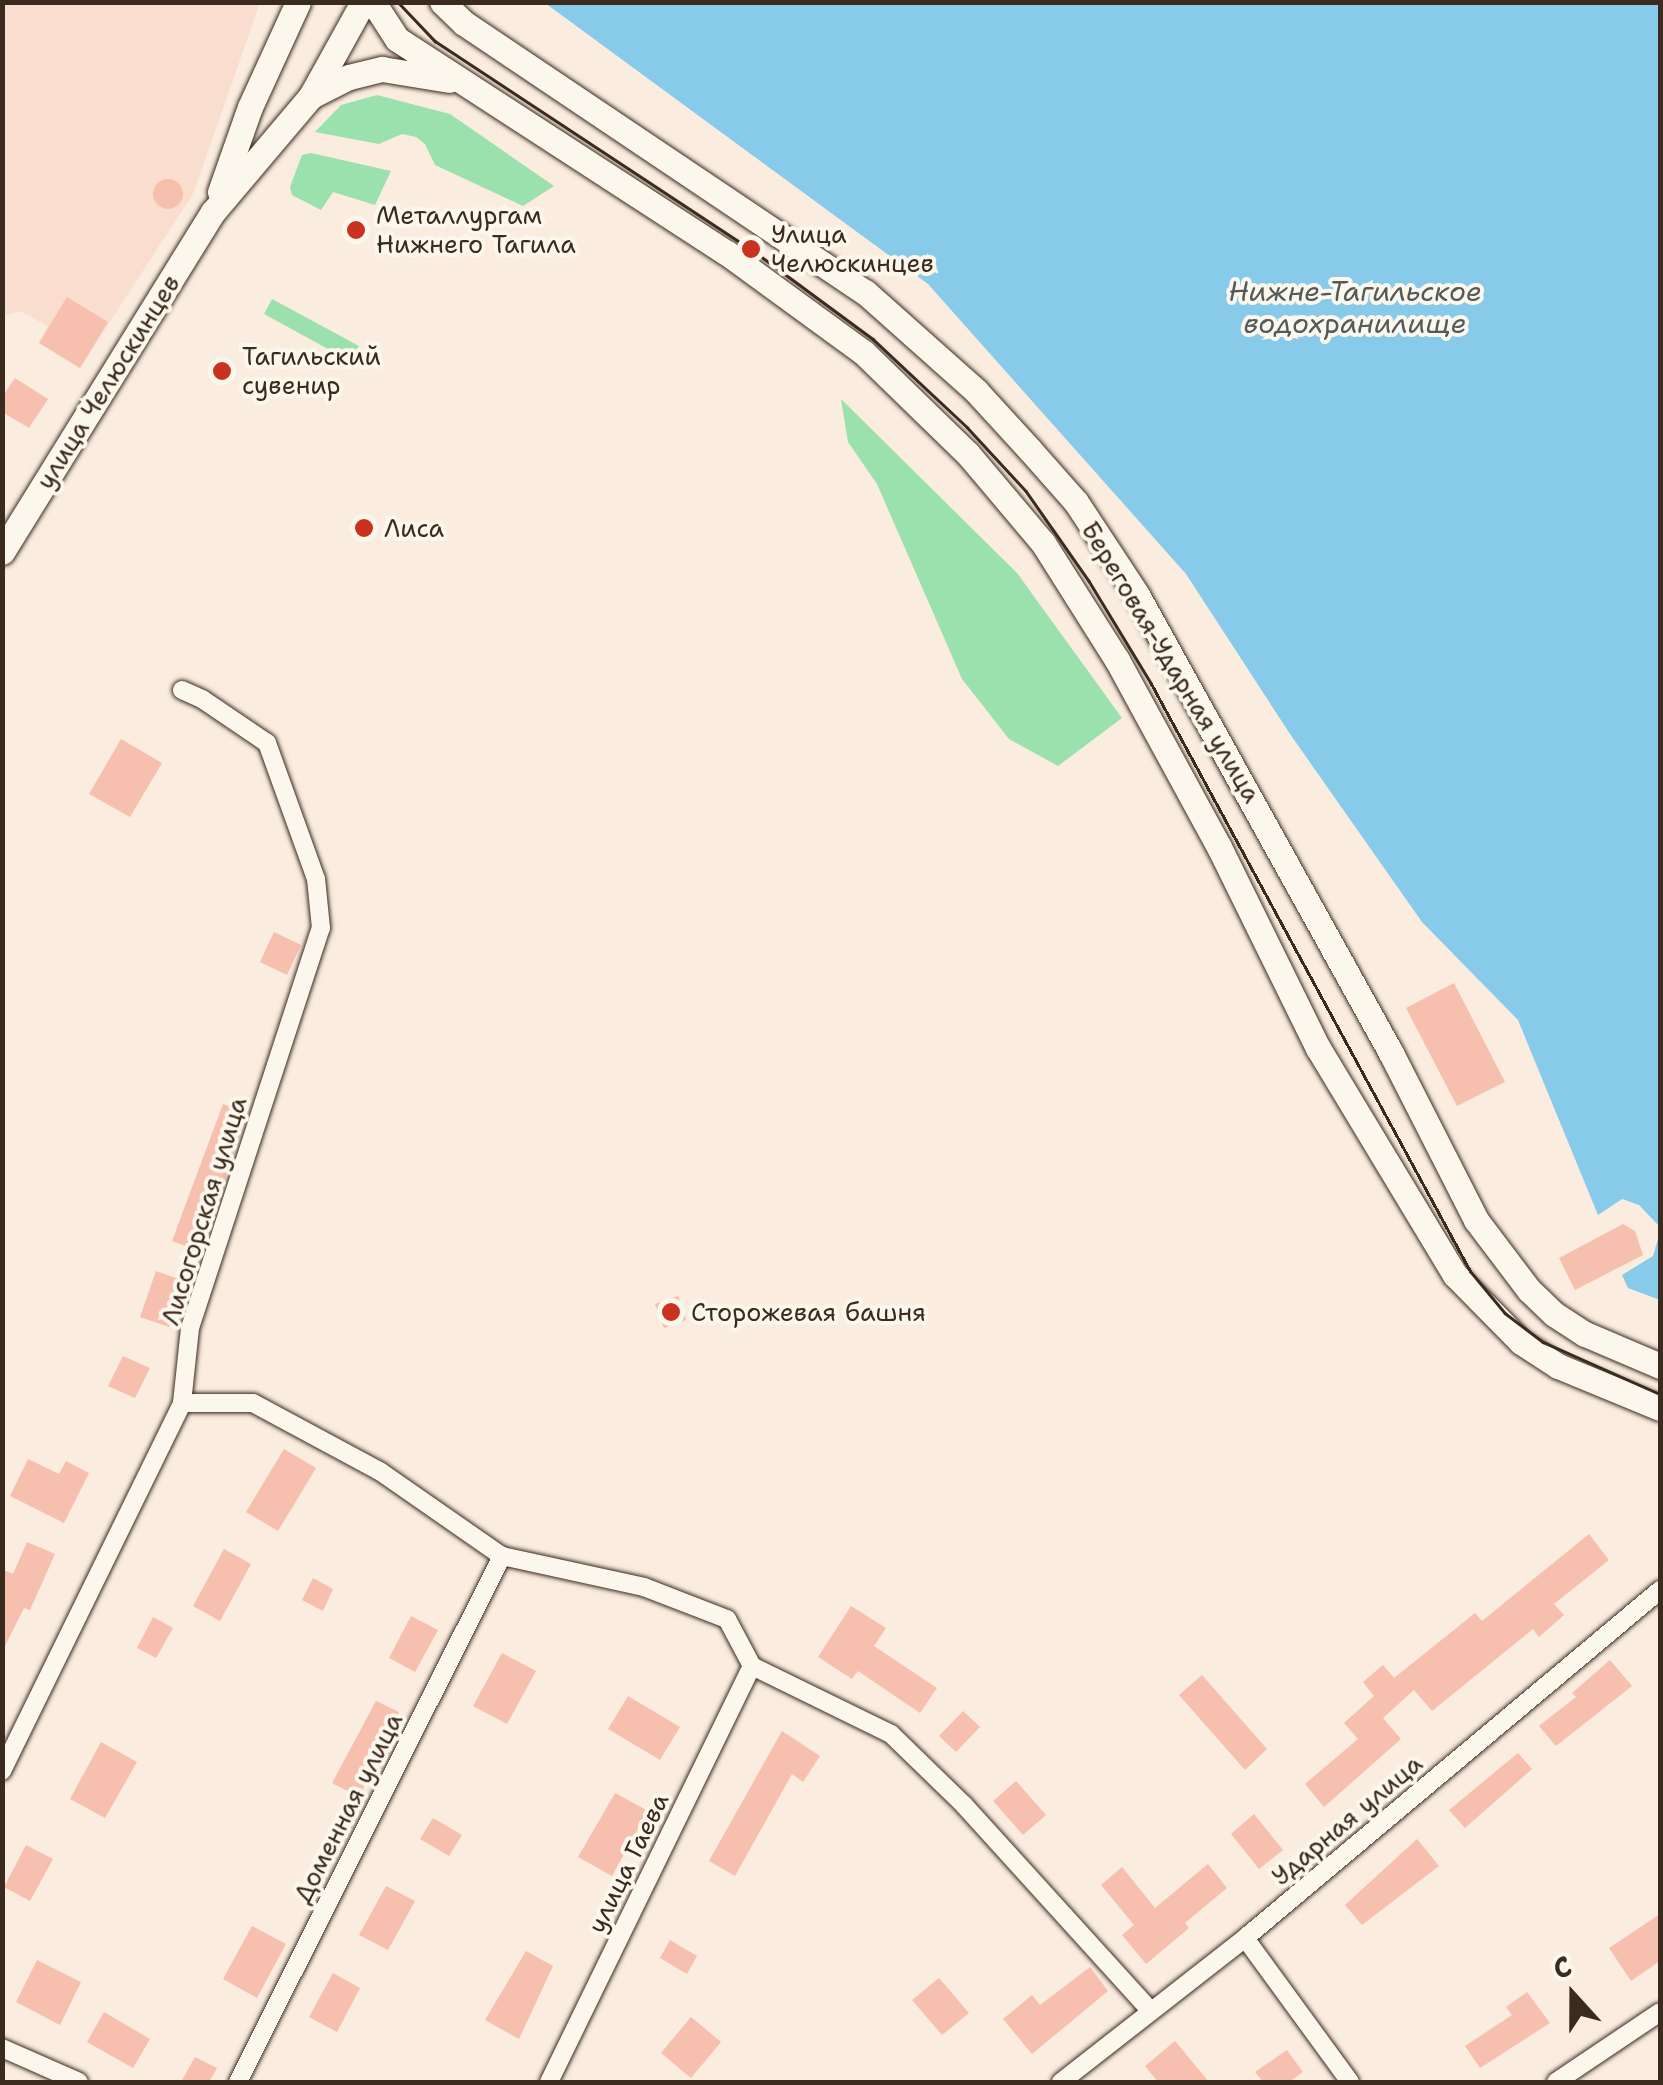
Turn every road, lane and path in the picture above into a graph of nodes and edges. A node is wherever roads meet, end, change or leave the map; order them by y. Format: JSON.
{"nodes":[{"id":1,"x":298,"y":2,"type":"edge"},
{"id":2,"x":363,"y":2,"type":"edge"},
{"id":3,"x":373,"y":2,"type":"edge"},
{"id":4,"x":442,"y":2,"type":"edge"},
{"id":5,"x":460,"y":82,"type":"junction"},
{"id":6,"x":311,"y":96,"type":"junction"},
{"id":7,"x":213,"y":212,"type":"junction"},
{"id":8,"x":2,"y":552,"type":"edge"},
{"id":9,"x":182,"y":690,"type":"dead end"},
{"id":10,"x":1660,"y":1366,"type":"edge"},
{"id":11,"x":182,"y":1403,"type":"junction"},
{"id":12,"x":1660,"y":1408,"type":"edge"},
{"id":13,"x":502,"y":1556,"type":"junction"},
{"id":14,"x":1660,"y":1590,"type":"edge"},
{"id":15,"x":752,"y":1666,"type":"junction"},
{"id":16,"x":2,"y":1771,"type":"edge"},
{"id":17,"x":1245,"y":1938,"type":"junction"},
{"id":18,"x":1150,"y":2010,"type":"junction"},
{"id":19,"x":1660,"y":2012,"type":"edge"},
{"id":20,"x":2,"y":2048,"type":"edge"},
{"id":21,"x":79,"y":2082,"type":"edge"},
{"id":22,"x":238,"y":2082,"type":"edge"},
{"id":23,"x":549,"y":2082,"type":"edge"},
{"id":24,"x":1061,"y":2082,"type":"edge"},
{"id":25,"x":1350,"y":2082,"type":"edge"},
{"id":26,"x":1556,"y":2082,"type":"edge"}],
"edges":[{"from":1,"to":7,"type":"main road","name":"улица Челюскинцев"},
{"from":2,"to":6,"type":"main road","name":"улица Челюскинцев"},
{"from":3,"to":5,"type":"main road","name":"Береговая-Ударная улица"},
{"from":4,"to":10,"type":"main road","name":"Береговая-Ударная улица"},
{"from":5,"to":6,"type":"main road","name":"Береговая-Ударная улица"},
{"from":5,"to":12,"type":"main road","name":"Береговая-Ударная улица"},
{"from":6,"to":7,"type":"main road","name":"улица Челюскинцев"},
{"from":7,"to":8,"type":"main road","name":"улица Челюскинцев"},
{"from":9,"to":11,"type":"street","name":"Лисогорская улица"},
{"from":11,"to":13,"type":"street"},
{"from":11,"to":16,"type":"street","name":"Лисогорская улица"},
{"from":13,"to":15,"type":"street"},
{"from":13,"to":22,"type":"street","name":"Доменная улица"},
{"from":14,"to":17,"type":"street","name":"Ударная улица"},
{"from":15,"to":18,"type":"street"},
{"from":15,"to":23,"type":"street","name":"улица Гаева"},
{"from":17,"to":18,"type":"street","name":"Ударная улица"},
{"from":17,"to":25,"type":"street"},
{"from":18,"to":24,"type":"street","name":"Ударная улица"},
{"from":19,"to":26,"type":"street"},
{"from":20,"to":21,"type":"street"}]}
